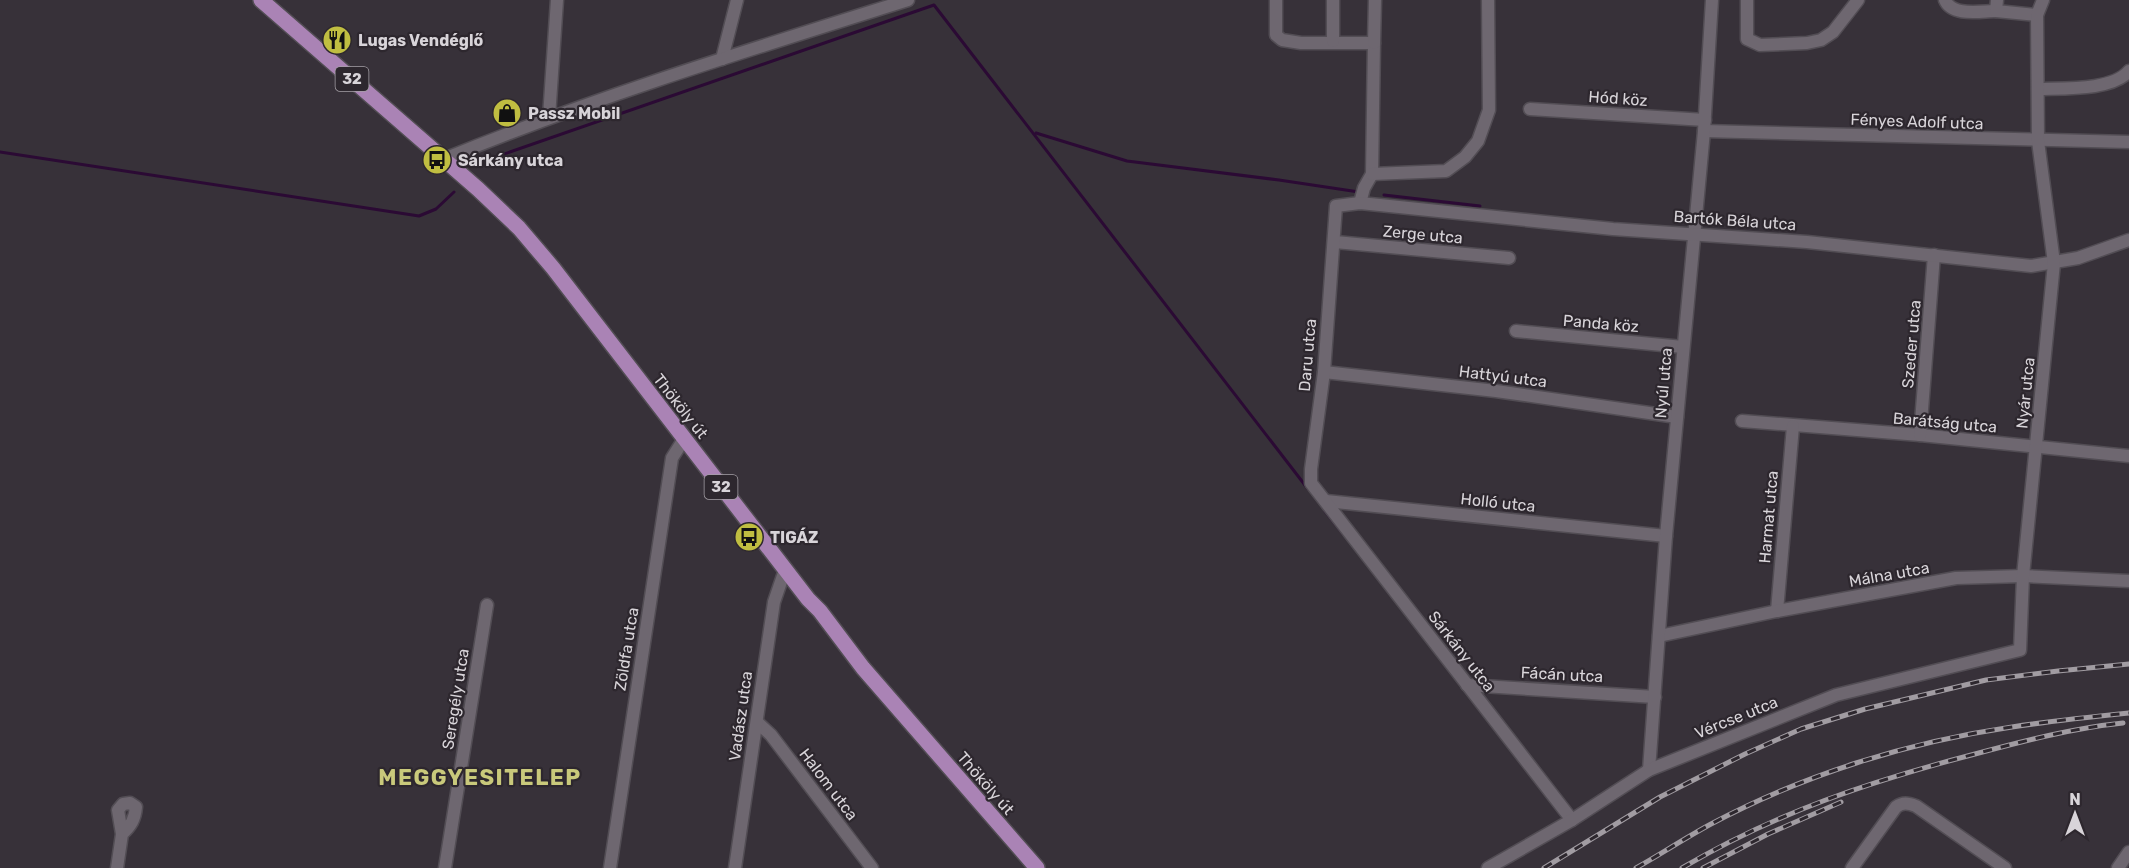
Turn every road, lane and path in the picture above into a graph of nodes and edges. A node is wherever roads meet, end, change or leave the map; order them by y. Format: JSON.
{"nodes":[{"id":1,"x":261,"y":0,"type":"edge"},
{"id":2,"x":557,"y":0,"type":"edge"},
{"id":3,"x":736,"y":0,"type":"edge"},
{"id":4,"x":908,"y":0,"type":"edge"},
{"id":5,"x":1276,"y":0,"type":"edge"},
{"id":6,"x":1333,"y":0,"type":"edge"},
{"id":7,"x":1375,"y":0,"type":"edge"},
{"id":8,"x":1488,"y":0,"type":"edge"},
{"id":9,"x":1712,"y":0,"type":"edge"},
{"id":10,"x":1748,"y":0,"type":"edge"},
{"id":11,"x":1857,"y":0,"type":"edge"},
{"id":12,"x":1945,"y":0,"type":"edge"},
{"id":13,"x":2043,"y":0,"type":"edge"},
{"id":14,"x":1996,"y":5,"type":"edge"},
{"id":15,"x":2037,"y":15,"type":"junction"},
{"id":16,"x":1333,"y":41,"type":"junction"},
{"id":17,"x":1374,"y":43,"type":"junction"},
{"id":18,"x":722,"y":59,"type":"junction"},
{"id":19,"x":2129,"y":71,"type":"edge"},
{"id":20,"x":2038,"y":88,"type":"junction"},
{"id":21,"x":1530,"y":109,"type":"dead end"},
{"id":22,"x":549,"y":117,"type":"junction"},
{"id":23,"x":1705,"y":126,"type":"junction"},
{"id":24,"x":2038,"y":141,"type":"junction"},
{"id":25,"x":2129,"y":142,"type":"edge"},
{"id":26,"x":444,"y":159,"type":"junction"},
{"id":27,"x":1372,"y":174,"type":"junction"},
{"id":28,"x":1360,"y":203,"type":"junction"},
{"id":29,"x":1336,"y":206,"type":"joint"},
{"id":30,"x":1694,"y":234,"type":"junction"},
{"id":31,"x":2129,"y":240,"type":"edge"},
{"id":32,"x":1335,"y":242,"type":"junction"},
{"id":33,"x":1934,"y":255,"type":"junction"},
{"id":34,"x":1509,"y":258,"type":"dead end"},
{"id":35,"x":2054,"y":263,"type":"junction"},
{"id":36,"x":1516,"y":331,"type":"dead end"},
{"id":37,"x":1683,"y":347,"type":"junction"},
{"id":38,"x":1323,"y":372,"type":"junction"},
{"id":39,"x":1677,"y":417,"type":"junction"},
{"id":40,"x":1742,"y":421,"type":"dead end"},
{"id":41,"x":1793,"y":426,"type":"junction"},
{"id":42,"x":1920,"y":435,"type":"junction"},
{"id":43,"x":684,"y":439,"type":"junction"},
{"id":44,"x":2036,"y":447,"type":"junction"},
{"id":45,"x":2129,"y":456,"type":"edge"},
{"id":46,"x":1326,"y":501,"type":"junction"},
{"id":47,"x":1666,"y":536,"type":"junction"},
{"id":48,"x":785,"y":570,"type":"junction"},
{"id":49,"x":2023,"y":576,"type":"junction"},
{"id":50,"x":2129,"y":581,"type":"edge"},
{"id":51,"x":487,"y":605,"type":"dead end"},
{"id":52,"x":1777,"y":611,"type":"junction"},
{"id":53,"x":1659,"y":636,"type":"junction"},
{"id":54,"x":2020,"y":650,"type":"joint"},
{"id":55,"x":1467,"y":685,"type":"junction"},
{"id":56,"x":1655,"y":697,"type":"junction"},
{"id":57,"x":757,"y":722,"type":"junction"},
{"id":58,"x":1649,"y":770,"type":"junction"},
{"id":59,"x":1572,"y":820,"type":"junction"},
{"id":60,"x":122,"y":834,"type":"dead end"},
{"id":61,"x":2129,"y":852,"type":"edge"},
{"id":62,"x":117,"y":868,"type":"edge"},
{"id":63,"x":445,"y":868,"type":"edge"},
{"id":64,"x":610,"y":868,"type":"edge"},
{"id":65,"x":735,"y":868,"type":"edge"},
{"id":66,"x":872,"y":868,"type":"edge"},
{"id":67,"x":1037,"y":868,"type":"edge"},
{"id":68,"x":1488,"y":868,"type":"edge"},
{"id":69,"x":1852,"y":868,"type":"edge"},
{"id":70,"x":2005,"y":868,"type":"edge"},
{"id":71,"x":2118,"y":868,"type":"edge"}],
"edges":[{"from":1,"to":26,"type":"main road","name":"Thököly út","number":"32"},
{"from":2,"to":22,"type":"street"},
{"from":3,"to":18,"type":"street"},
{"from":4,"to":18,"type":"street"},
{"from":5,"to":16,"type":"street"},
{"from":6,"to":16,"type":"street"},
{"from":7,"to":17,"type":"street"},
{"from":8,"to":27,"type":"street"},
{"from":9,"to":23,"type":"street","name":"Nyúl utca"},
{"from":10,"to":11,"type":"street"},
{"from":12,"to":14,"type":"street"},
{"from":13,"to":15,"type":"street"},
{"from":14,"to":15,"type":"street"},
{"from":15,"to":20,"type":"street","name":"Nyár utca"},
{"from":16,"to":17,"type":"street"},
{"from":17,"to":27,"type":"street"},
{"from":18,"to":22,"type":"street"},
{"from":19,"to":20,"type":"street"},
{"from":20,"to":24,"type":"street","name":"Nyár utca"},
{"from":21,"to":23,"type":"street","name":"Hód köz"},
{"from":22,"to":26,"type":"street"},
{"from":23,"to":24,"type":"street","name":"Fényes Adolf utca"},
{"from":23,"to":30,"type":"street","name":"Nyúl utca"},
{"from":24,"to":25,"type":"street","name":"Fényes Adolf utca"},
{"from":24,"to":35,"type":"street","name":"Nyár utca"},
{"from":26,"to":43,"type":"main road","name":"Thököly út","number":"32"},
{"from":27,"to":28,"type":"street"},
{"from":28,"to":29,"type":"street","name":"Bartók Béla utca"},
{"from":28,"to":30,"type":"street","name":"Bartók Béla utca"},
{"from":29,"to":32,"type":"street","name":"Daru utca"},
{"from":30,"to":33,"type":"street","name":"Bartók Béla utca"},
{"from":30,"to":37,"type":"street","name":"Nyúl utca"},
{"from":31,"to":35,"type":"street","name":"Bartók Béla utca"},
{"from":32,"to":34,"type":"street","name":"Zerge utca"},
{"from":32,"to":38,"type":"street","name":"Daru utca"},
{"from":33,"to":35,"type":"street","name":"Bartók Béla utca"},
{"from":33,"to":42,"type":"street","name":"Szeder utca"},
{"from":35,"to":44,"type":"street","name":"Nyár utca"},
{"from":36,"to":37,"type":"street","name":"Panda köz"},
{"from":37,"to":39,"type":"street","name":"Nyúl utca"},
{"from":38,"to":39,"type":"street","name":"Hattyú utca"},
{"from":38,"to":46,"type":"street","name":"Daru utca"},
{"from":39,"to":47,"type":"street","name":"Nyúl utca"},
{"from":40,"to":41,"type":"street","name":"Barátság utca"},
{"from":41,"to":42,"type":"street","name":"Barátság utca"},
{"from":41,"to":52,"type":"street","name":"Harmat utca"},
{"from":42,"to":44,"type":"street","name":"Barátság utca"},
{"from":43,"to":48,"type":"main road","name":"Thököly út","number":"32"},
{"from":43,"to":64,"type":"street","name":"Zöldfa utca"},
{"from":44,"to":45,"type":"street","name":"Barátság utca"},
{"from":44,"to":49,"type":"street","name":"Nyár utca"},
{"from":46,"to":47,"type":"street","name":"Holló utca"},
{"from":46,"to":55,"type":"street","name":"Sárkány utca"},
{"from":47,"to":53,"type":"street","name":"Nyúl utca"},
{"from":48,"to":57,"type":"street","name":"Vadász utca"},
{"from":48,"to":67,"type":"main road","name":"Thököly út","number":"32"},
{"from":49,"to":50,"type":"street","name":"Málna utca"},
{"from":49,"to":52,"type":"street","name":"Málna utca"},
{"from":49,"to":54,"type":"street","name":"Nyár utca"},
{"from":51,"to":63,"type":"street","name":"Seregély utca"},
{"from":52,"to":53,"type":"street","name":"Málna utca"},
{"from":53,"to":56,"type":"street","name":"Nyúl utca"},
{"from":54,"to":58,"type":"street","name":"Vércse utca"},
{"from":55,"to":56,"type":"street","name":"Fácán utca"},
{"from":55,"to":59,"type":"street","name":"Sárkány utca"},
{"from":56,"to":58,"type":"street","name":"Nyúl utca"},
{"from":57,"to":65,"type":"street","name":"Vadász utca"},
{"from":57,"to":66,"type":"street","name":"Halom utca"},
{"from":58,"to":59,"type":"street","name":"Vércse utca"},
{"from":59,"to":68,"type":"street","name":"Vércse utca"},
{"from":60,"to":62,"type":"street"},
{"from":61,"to":71,"type":"street"},
{"from":69,"to":70,"type":"street"}]}
